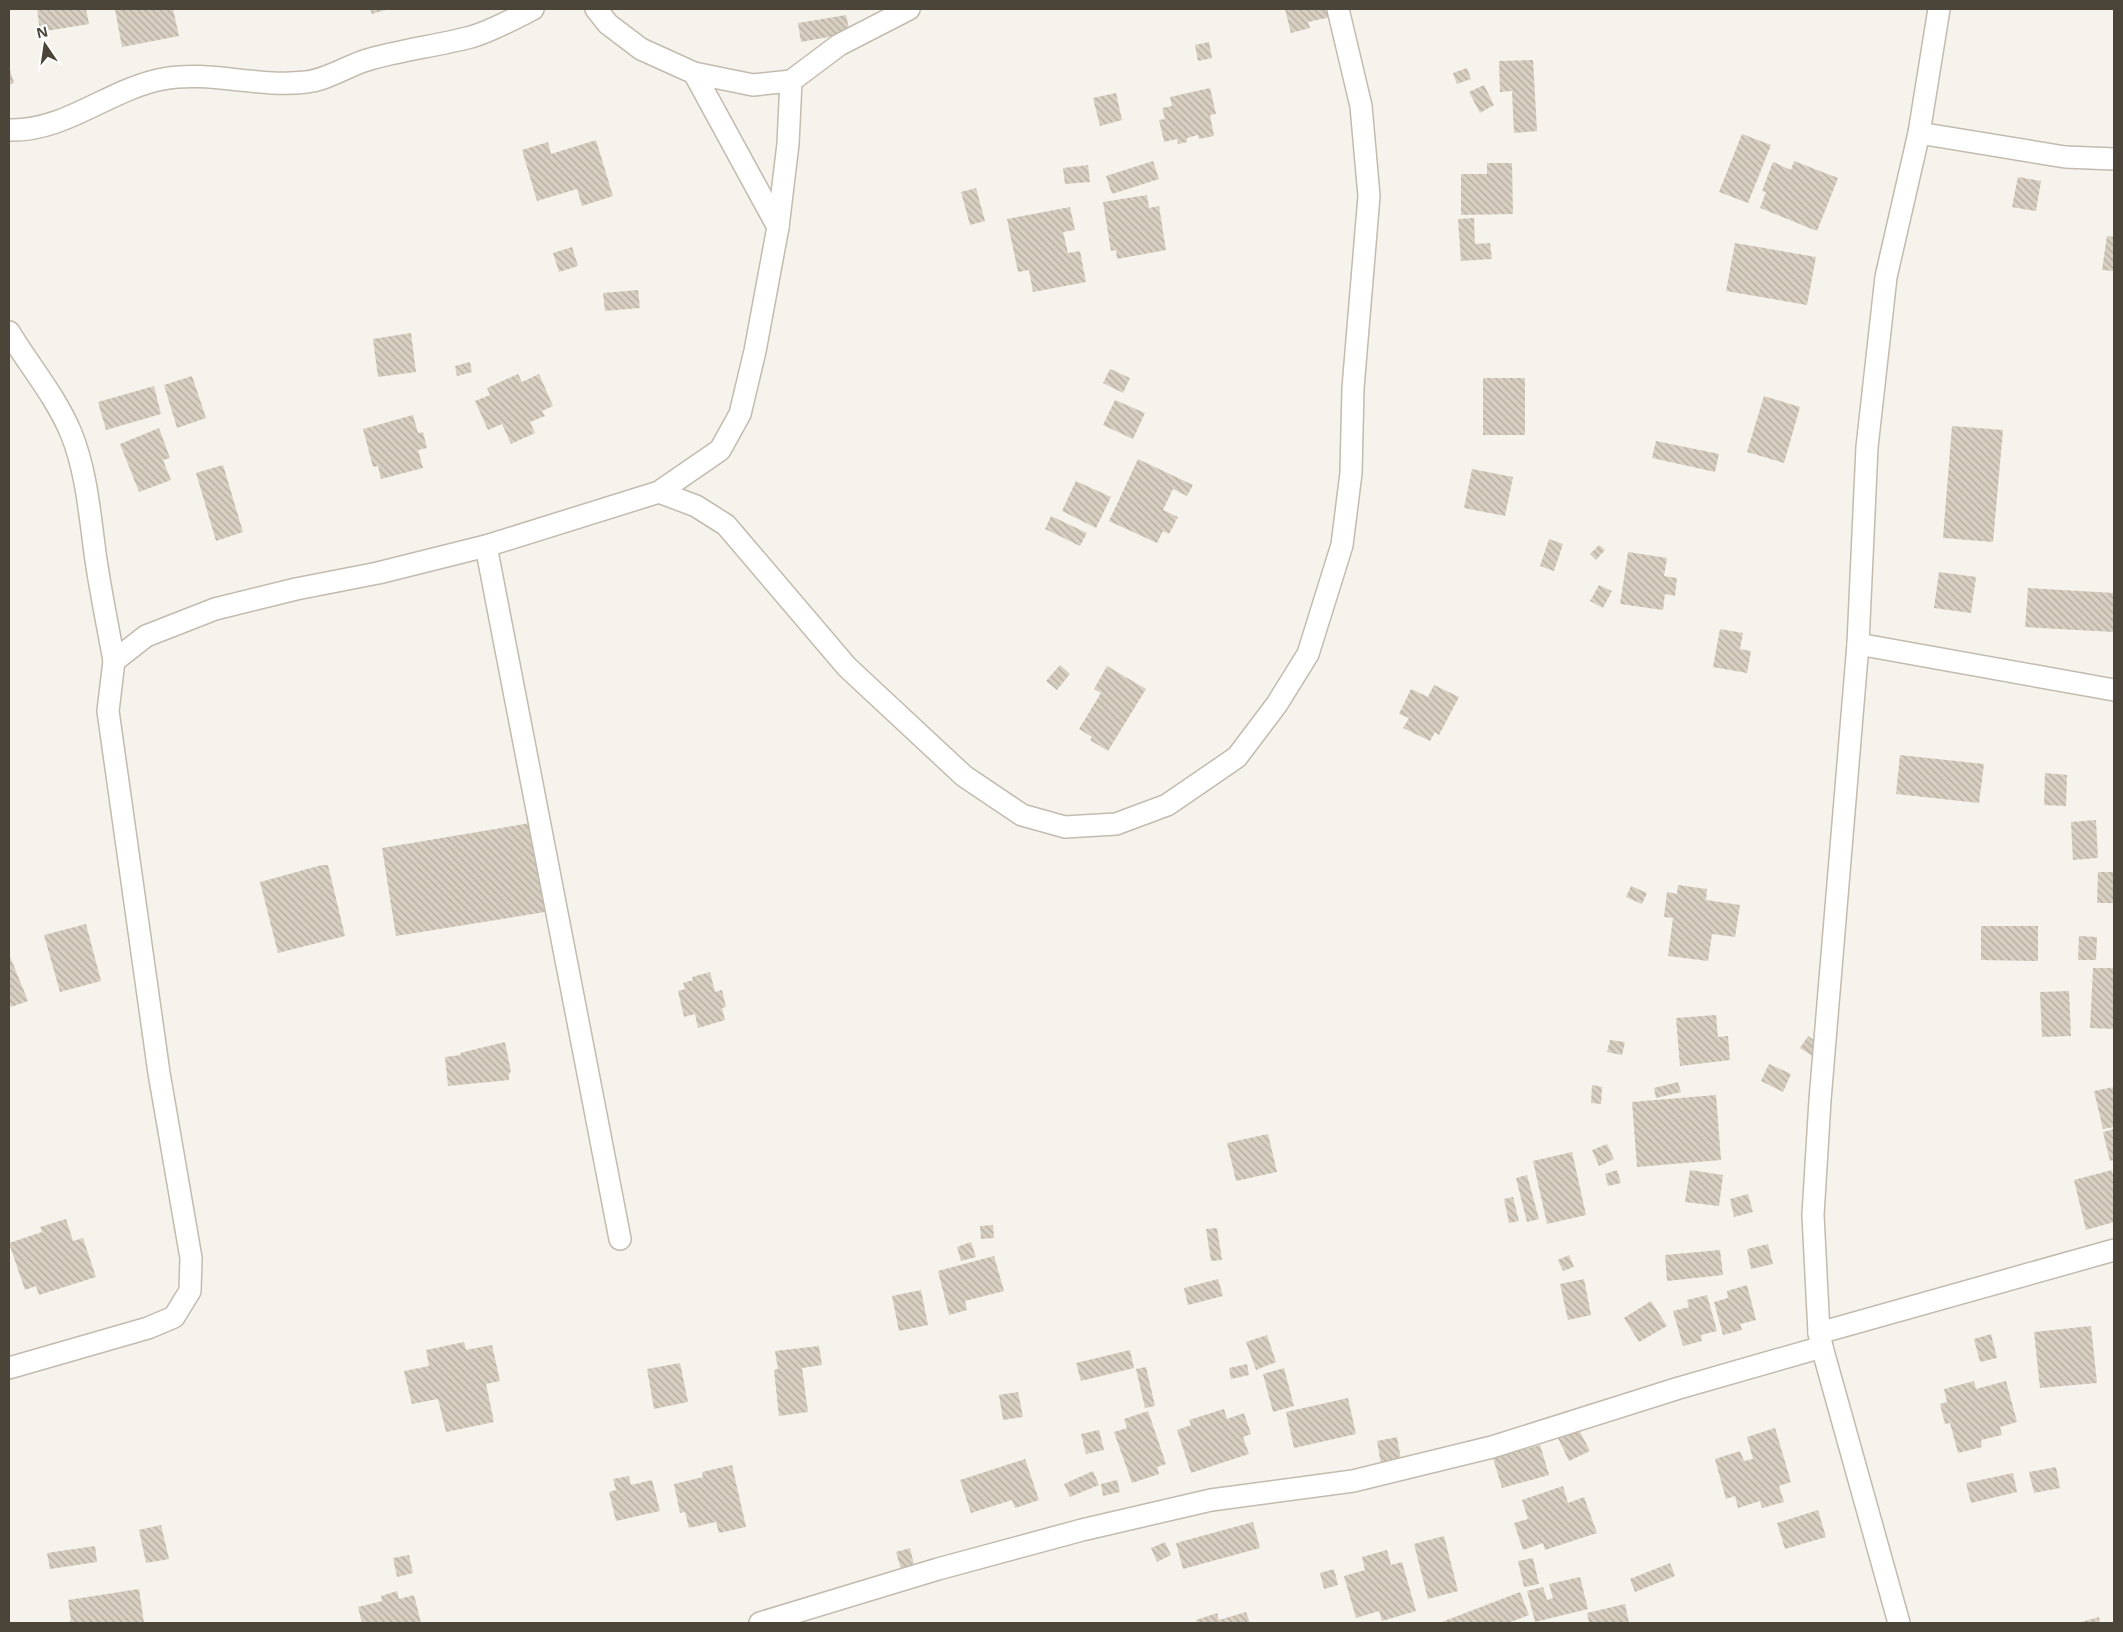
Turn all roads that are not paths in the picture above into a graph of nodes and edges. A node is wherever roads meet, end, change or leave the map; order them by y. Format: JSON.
{"nodes":[{"id":1,"x":533,"y":9,"type":"edge"},
{"id":2,"x":596,"y":9,"type":"edge"},
{"id":3,"x":909,"y":9,"type":"edge"},
{"id":4,"x":1338,"y":9,"type":"edge"},
{"id":5,"x":1939,"y":9,"type":"edge"},
{"id":6,"x":694,"y":73,"type":"junction"},
{"id":7,"x":792,"y":81,"type":"junction"},
{"id":8,"x":9,"y":130,"type":"edge"},
{"id":9,"x":1919,"y":133,"type":"junction"},
{"id":10,"x":2114,"y":159,"type":"edge"},
{"id":11,"x":778,"y":227,"type":"junction"},
{"id":12,"x":9,"y":332,"type":"edge"},
{"id":13,"x":660,"y":492,"type":"junction"},
{"id":14,"x":486,"y":546,"type":"junction"},
{"id":15,"x":1858,"y":644,"type":"junction"},
{"id":16,"x":114,"y":661,"type":"junction"},
{"id":17,"x":2114,"y":690,"type":"edge"},
{"id":18,"x":620,"y":1239,"type":"dead end"},
{"id":19,"x":2114,"y":1250,"type":"edge"},
{"id":20,"x":1820,"y":1340,"type":"junction"},
{"id":21,"x":9,"y":1368,"type":"edge"},
{"id":22,"x":760,"y":1623,"type":"edge"},
{"id":23,"x":1899,"y":1623,"type":"edge"}],
"edges":[{"from":1,"to":8,"type":"street"},
{"from":2,"to":6,"type":"street"},
{"from":3,"to":7,"type":"street"},
{"from":4,"to":13,"type":"street"},
{"from":5,"to":9,"type":"street"},
{"from":6,"to":7,"type":"street"},
{"from":6,"to":11,"type":"street"},
{"from":7,"to":11,"type":"street"},
{"from":9,"to":10,"type":"street"},
{"from":9,"to":15,"type":"street"},
{"from":11,"to":13,"type":"street"},
{"from":12,"to":16,"type":"street"},
{"from":13,"to":14,"type":"street"},
{"from":14,"to":16,"type":"street"},
{"from":14,"to":18,"type":"street"},
{"from":15,"to":17,"type":"street"},
{"from":15,"to":20,"type":"street"},
{"from":16,"to":21,"type":"street"},
{"from":19,"to":20,"type":"street"},
{"from":20,"to":22,"type":"street"},
{"from":20,"to":23,"type":"street"}]}
